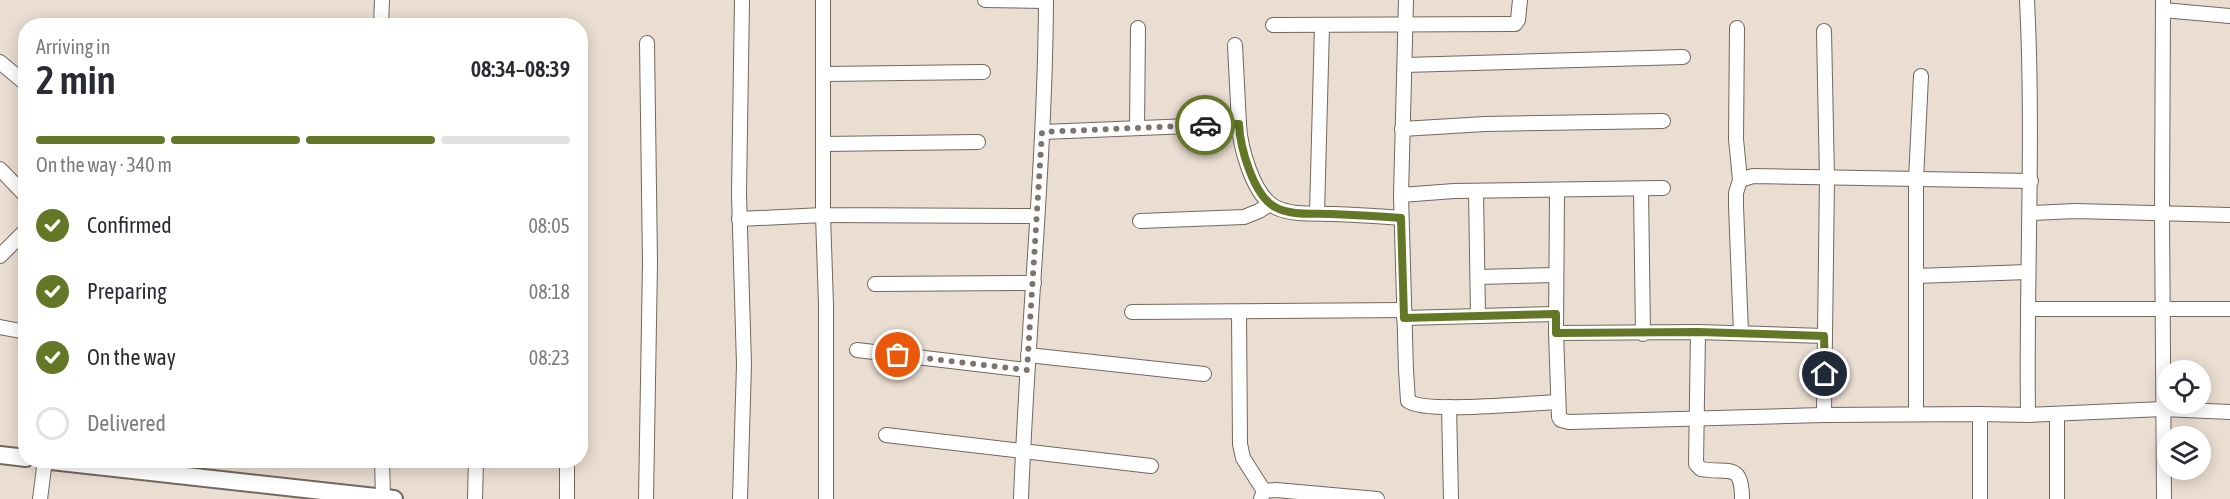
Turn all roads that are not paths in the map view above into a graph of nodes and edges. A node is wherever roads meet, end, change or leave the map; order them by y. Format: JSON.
{"nodes":[{"id":1,"x":382,"y":0,"type":"edge"},
{"id":2,"x":742,"y":0,"type":"edge"},
{"id":3,"x":823,"y":0,"type":"edge"},
{"id":4,"x":985,"y":0,"type":"edge"},
{"id":5,"x":1406,"y":0,"type":"edge"},
{"id":6,"x":1520,"y":0,"type":"edge"},
{"id":7,"x":2027,"y":0,"type":"edge"},
{"id":8,"x":1046,"y":1,"type":"edge"},
{"id":9,"x":2163,"y":5,"type":"edge"},
{"id":10,"x":2230,"y":16,"type":"edge"},
{"id":11,"x":381,"y":18,"type":"edge"},
{"id":12,"x":1273,"y":25,"type":"dead end"},
{"id":13,"x":1407,"y":25,"type":"junction"},
{"id":14,"x":1322,"y":26,"type":"junction"},
{"id":15,"x":1138,"y":28,"type":"dead end"},
{"id":16,"x":1737,"y":28,"type":"dead end"},
{"id":17,"x":1824,"y":31,"type":"dead end"},
{"id":18,"x":647,"y":44,"type":"dead end"},
{"id":19,"x":1234,"y":45,"type":"dead end"},
{"id":20,"x":1683,"y":57,"type":"dead end"},
{"id":21,"x":0,"y":62,"type":"edge"},
{"id":22,"x":1405,"y":65,"type":"junction"},
{"id":23,"x":983,"y":72,"type":"dead end"},
{"id":24,"x":824,"y":74,"type":"junction"},
{"id":25,"x":1921,"y":76,"type":"dead end"},
{"id":26,"x":18,"y":77,"type":"edge"},
{"id":27,"x":1663,"y":121,"type":"dead end"},
{"id":28,"x":1239,"y":124,"type":"junction"},
{"id":29,"x":1137,"y":128,"type":"junction"},
{"id":30,"x":1402,"y":129,"type":"junction"},
{"id":31,"x":1042,"y":132,"type":"junction"},
{"id":32,"x":978,"y":142,"type":"dead end"},
{"id":33,"x":823,"y":144,"type":"junction"},
{"id":34,"x":0,"y":169,"type":"edge"},
{"id":35,"x":1827,"y":178,"type":"junction"},
{"id":36,"x":1740,"y":180,"type":"junction"},
{"id":37,"x":1916,"y":180,"type":"junction"},
{"id":38,"x":2031,"y":181,"type":"junction"},
{"id":39,"x":18,"y":188,"type":"edge"},
{"id":40,"x":1663,"y":188,"type":"dead end"},
{"id":41,"x":1641,"y":189,"type":"junction"},
{"id":42,"x":1476,"y":190,"type":"junction"},
{"id":43,"x":1557,"y":190,"type":"junction"},
{"id":44,"x":1401,"y":195,"type":"junction"},
{"id":45,"x":1270,"y":204,"type":"junction"},
{"id":46,"x":1317,"y":213,"type":"junction"},
{"id":47,"x":2030,"y":213,"type":"junction"},
{"id":48,"x":2162,"y":214,"type":"junction"},
{"id":49,"x":823,"y":215,"type":"junction"},
{"id":50,"x":2230,"y":215,"type":"edge"},
{"id":51,"x":1037,"y":216,"type":"junction"},
{"id":52,"x":1401,"y":218,"type":"junction"},
{"id":53,"x":739,"y":219,"type":"junction"},
{"id":54,"x":1140,"y":221,"type":"dead end"},
{"id":55,"x":18,"y":238,"type":"edge"},
{"id":56,"x":0,"y":256,"type":"edge"},
{"id":57,"x":2028,"y":272,"type":"junction"},
{"id":58,"x":1556,"y":275,"type":"junction"},
{"id":59,"x":1916,"y":276,"type":"junction"},
{"id":60,"x":1478,"y":277,"type":"junction"},
{"id":61,"x":1034,"y":283,"type":"junction"},
{"id":62,"x":875,"y":284,"type":"dead end"},
{"id":63,"x":2162,"y":308,"type":"junction"},
{"id":64,"x":2028,"y":309,"type":"junction"},
{"id":65,"x":2230,"y":309,"type":"edge"},
{"id":66,"x":1132,"y":312,"type":"dead end"},
{"id":67,"x":1239,"y":312,"type":"junction"},
{"id":68,"x":1404,"y":314,"type":"junction"},
{"id":69,"x":1556,"y":314,"type":"junction"},
{"id":70,"x":1478,"y":315,"type":"junction"},
{"id":71,"x":0,"y":327,"type":"edge"},
{"id":72,"x":18,"y":330,"type":"edge"},
{"id":73,"x":1698,"y":332,"type":"junction"},
{"id":74,"x":1556,"y":333,"type":"junction"},
{"id":75,"x":1741,"y":333,"type":"junction"},
{"id":76,"x":1643,"y":334,"type":"junction"},
{"id":77,"x":1824,"y":336,"type":"junction"},
{"id":78,"x":857,"y":351,"type":"dead end"},
{"id":79,"x":2163,"y":360,"type":"edge"},
{"id":80,"x":1028,"y":363,"type":"junction"},
{"id":81,"x":1204,"y":374,"type":"dead end"},
{"id":82,"x":1558,"y":402,"type":"junction"},
{"id":83,"x":1449,"y":407,"type":"junction"},
{"id":84,"x":2157,"y":409,"type":"edge"},
{"id":85,"x":2211,"y":411,"type":"edge"},
{"id":86,"x":2230,"y":412,"type":"edge"},
{"id":87,"x":1916,"y":414,"type":"junction"},
{"id":88,"x":1980,"y":414,"type":"junction"},
{"id":89,"x":2056,"y":414,"type":"junction"},
{"id":90,"x":2163,"y":414,"type":"edge"},
{"id":91,"x":1824,"y":415,"type":"junction"},
{"id":92,"x":2028,"y":415,"type":"junction"},
{"id":93,"x":1697,"y":418,"type":"junction"},
{"id":94,"x":886,"y":435,"type":"dead end"},
{"id":95,"x":1023,"y":451,"type":"junction"},
{"id":96,"x":0,"y":455,"type":"edge"},
{"id":97,"x":18,"y":457,"type":"edge"},
{"id":98,"x":1151,"y":466,"type":"dead end"},
{"id":99,"x":43,"y":468,"type":"edge"},
{"id":100,"x":109,"y":468,"type":"edge"},
{"id":101,"x":383,"y":468,"type":"edge"},
{"id":102,"x":476,"y":468,"type":"edge"},
{"id":103,"x":567,"y":468,"type":"edge"},
{"id":104,"x":1262,"y":495,"type":"edge"},
{"id":105,"x":389,"y":498,"type":"edge"},
{"id":106,"x":40,"y":499,"type":"edge"},
{"id":107,"x":475,"y":499,"type":"edge"},
{"id":108,"x":567,"y":499,"type":"edge"},
{"id":109,"x":646,"y":499,"type":"edge"},
{"id":110,"x":740,"y":499,"type":"edge"},
{"id":111,"x":826,"y":499,"type":"edge"},
{"id":112,"x":1021,"y":499,"type":"edge"},
{"id":113,"x":1377,"y":499,"type":"edge"},
{"id":114,"x":1451,"y":499,"type":"edge"},
{"id":115,"x":1742,"y":499,"type":"edge"},
{"id":116,"x":1980,"y":499,"type":"edge"},
{"id":117,"x":2057,"y":499,"type":"edge"},
{"id":118,"x":2164,"y":499,"type":"edge"}],
"edges":[{"from":1,"to":11,"type":"street"},
{"from":2,"to":53,"type":"street"},
{"from":3,"to":24,"type":"street"},
{"from":4,"to":8,"type":"street"},
{"from":5,"to":13,"type":"street"},
{"from":6,"to":13,"type":"street"},
{"from":7,"to":38,"type":"street"},
{"from":8,"to":31,"type":"street"},
{"from":9,"to":10,"type":"street"},
{"from":9,"to":48,"type":"street"},
{"from":12,"to":14,"type":"street"},
{"from":13,"to":14,"type":"street"},
{"from":13,"to":22,"type":"street"},
{"from":14,"to":46,"type":"street"},
{"from":15,"to":29,"type":"street"},
{"from":16,"to":36,"type":"street"},
{"from":17,"to":35,"type":"street"},
{"from":18,"to":109,"type":"street"},
{"from":19,"to":28,"type":"street"},
{"from":20,"to":22,"type":"street"},
{"from":21,"to":26,"type":"street"},
{"from":22,"to":30,"type":"street"},
{"from":23,"to":24,"type":"street"},
{"from":24,"to":33,"type":"street"},
{"from":25,"to":37,"type":"street"},
{"from":27,"to":30,"type":"street"},
{"from":28,"to":29,"type":"street"},
{"from":28,"to":45,"type":"street"},
{"from":29,"to":31,"type":"street"},
{"from":30,"to":44,"type":"street"},
{"from":31,"to":51,"type":"street"},
{"from":32,"to":33,"type":"street"},
{"from":33,"to":49,"type":"street"},
{"from":34,"to":39,"type":"street"},
{"from":35,"to":36,"type":"street"},
{"from":35,"to":37,"type":"street"},
{"from":35,"to":77,"type":"street"},
{"from":36,"to":75,"type":"street"},
{"from":37,"to":38,"type":"street"},
{"from":37,"to":59,"type":"street"},
{"from":38,"to":47,"type":"street"},
{"from":40,"to":41,"type":"street"},
{"from":41,"to":43,"type":"street"},
{"from":41,"to":76,"type":"street"},
{"from":42,"to":43,"type":"street"},
{"from":42,"to":44,"type":"street"},
{"from":42,"to":60,"type":"street"},
{"from":43,"to":58,"type":"street"},
{"from":44,"to":52,"type":"street"},
{"from":45,"to":46,"type":"street"},
{"from":45,"to":54,"type":"street"},
{"from":46,"to":52,"type":"street"},
{"from":47,"to":48,"type":"street"},
{"from":47,"to":57,"type":"street"},
{"from":48,"to":50,"type":"street"},
{"from":48,"to":63,"type":"street"},
{"from":49,"to":51,"type":"street"},
{"from":49,"to":53,"type":"street"},
{"from":49,"to":111,"type":"street"},
{"from":51,"to":61,"type":"street"},
{"from":52,"to":68,"type":"street"},
{"from":53,"to":110,"type":"street"},
{"from":55,"to":56,"type":"street"},
{"from":57,"to":59,"type":"street"},
{"from":57,"to":64,"type":"street"},
{"from":58,"to":60,"type":"street"},
{"from":58,"to":69,"type":"street"},
{"from":59,"to":87,"type":"street"},
{"from":60,"to":70,"type":"street"},
{"from":61,"to":62,"type":"street"},
{"from":61,"to":80,"type":"street"},
{"from":63,"to":64,"type":"street"},
{"from":63,"to":65,"type":"street"},
{"from":63,"to":79,"type":"street"},
{"from":64,"to":92,"type":"street"},
{"from":66,"to":67,"type":"street"},
{"from":67,"to":68,"type":"street"},
{"from":67,"to":104,"type":"street"},
{"from":68,"to":70,"type":"street"},
{"from":68,"to":83,"type":"street"},
{"from":69,"to":70,"type":"street"},
{"from":69,"to":74,"type":"street"},
{"from":71,"to":72,"type":"street"},
{"from":73,"to":75,"type":"street"},
{"from":73,"to":76,"type":"street"},
{"from":73,"to":93,"type":"street"},
{"from":74,"to":76,"type":"street"},
{"from":74,"to":82,"type":"street"},
{"from":75,"to":77,"type":"street"},
{"from":77,"to":91,"type":"street"},
{"from":78,"to":80,"type":"street"},
{"from":80,"to":81,"type":"street"},
{"from":80,"to":95,"type":"street"},
{"from":82,"to":83,"type":"street"},
{"from":82,"to":93,"type":"street"},
{"from":83,"to":114,"type":"street"},
{"from":84,"to":89,"type":"street"},
{"from":85,"to":86,"type":"street"},
{"from":87,"to":88,"type":"street"},
{"from":87,"to":91,"type":"street"},
{"from":88,"to":92,"type":"street"},
{"from":88,"to":116,"type":"street"},
{"from":89,"to":92,"type":"street"},
{"from":89,"to":117,"type":"street"},
{"from":90,"to":118,"type":"street"},
{"from":91,"to":93,"type":"street"},
{"from":93,"to":115,"type":"street"},
{"from":94,"to":95,"type":"street"},
{"from":95,"to":98,"type":"street"},
{"from":95,"to":112,"type":"street"},
{"from":96,"to":97,"type":"street"},
{"from":99,"to":106,"type":"street"},
{"from":100,"to":105,"type":"street"},
{"from":101,"to":105,"type":"street"},
{"from":102,"to":107,"type":"street"},
{"from":103,"to":108,"type":"street"},
{"from":104,"to":113,"type":"street"}]}
